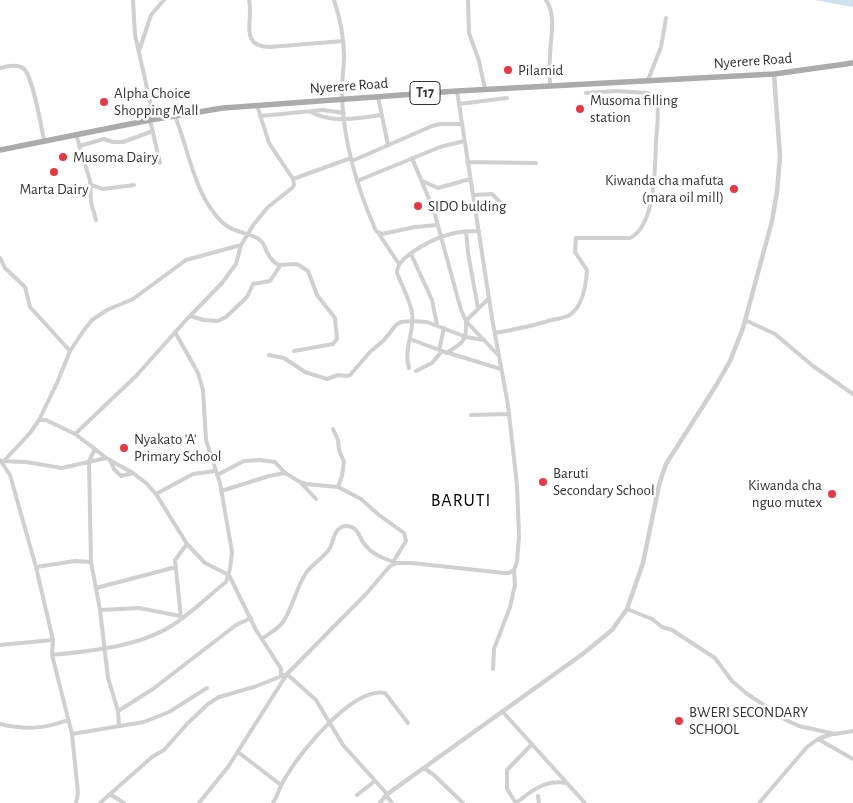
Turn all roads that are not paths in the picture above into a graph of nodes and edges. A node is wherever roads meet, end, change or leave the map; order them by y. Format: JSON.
{"nodes":[{"id":1,"x":134,"y":0,"type":"edge"},
{"id":2,"x":164,"y":0,"type":"edge"},
{"id":3,"x":249,"y":0,"type":"edge"},
{"id":4,"x":334,"y":0,"type":"edge"},
{"id":5,"x":468,"y":0,"type":"edge"},
{"id":6,"x":546,"y":0,"type":"edge"},
{"id":7,"x":666,"y":18,"type":"dead end"},
{"id":8,"x":343,"y":41,"type":"junction"},
{"id":9,"x":139,"y":52,"type":"junction"},
{"id":10,"x":853,"y":63,"type":"edge"},
{"id":11,"x":0,"y":68,"type":"edge"},
{"id":12,"x":774,"y":74,"type":"junction"},
{"id":13,"x":648,"y":80,"type":"junction"},
{"id":14,"x":550,"y":85,"type":"junction"},
{"id":15,"x":485,"y":89,"type":"junction"},
{"id":16,"x":457,"y":91,"type":"junction"},
{"id":17,"x":586,"y":93,"type":"dead end"},
{"id":18,"x":378,"y":96,"type":"junction"},
{"id":19,"x":507,"y":98,"type":"dead end"},
{"id":20,"x":342,"y":99,"type":"junction"},
{"id":21,"x":459,"y":104,"type":"junction"},
{"id":22,"x":257,"y":105,"type":"junction"},
{"id":23,"x":309,"y":111,"type":"junction"},
{"id":24,"x":344,"y":113,"type":"junction"},
{"id":25,"x":382,"y":115,"type":"junction"},
{"id":26,"x":175,"y":116,"type":"junction"},
{"id":27,"x":260,"y":116,"type":"junction"},
{"id":28,"x":152,"y":119,"type":"junction"},
{"id":29,"x":344,"y":120,"type":"junction"},
{"id":30,"x":461,"y":124,"type":"junction"},
{"id":31,"x":153,"y":131,"type":"junction"},
{"id":32,"x":76,"y":134,"type":"junction"},
{"id":33,"x":44,"y":140,"type":"junction"},
{"id":34,"x":464,"y":141,"type":"junction"},
{"id":35,"x":388,"y":145,"type":"junction"},
{"id":36,"x":79,"y":146,"type":"junction"},
{"id":37,"x":0,"y":150,"type":"edge"},
{"id":38,"x":412,"y":158,"type":"junction"},
{"id":39,"x":351,"y":160,"type":"junction"},
{"id":40,"x":467,"y":162,"type":"junction"},
{"id":41,"x":160,"y":163,"type":"dead end"},
{"id":42,"x":536,"y":163,"type":"dead end"},
{"id":43,"x":470,"y":178,"type":"junction"},
{"id":44,"x":293,"y":179,"type":"junction"},
{"id":45,"x":357,"y":181,"type":"junction"},
{"id":46,"x":422,"y":181,"type":"junction"},
{"id":47,"x":91,"y":184,"type":"junction"},
{"id":48,"x":134,"y":185,"type":"dead end"},
{"id":49,"x":473,"y":195,"type":"junction"},
{"id":50,"x":501,"y":203,"type":"dead end"},
{"id":51,"x":96,"y":220,"type":"dead end"},
{"id":52,"x":438,"y":225,"type":"junction"},
{"id":53,"x":466,"y":231,"type":"junction"},
{"id":54,"x":479,"y":231,"type":"junction"},
{"id":55,"x":379,"y":234,"type":"junction"},
{"id":56,"x":246,"y":235,"type":"junction"},
{"id":57,"x":442,"y":236,"type":"junction"},
{"id":58,"x":241,"y":245,"type":"junction"},
{"id":59,"x":411,"y":254,"type":"junction"},
{"id":60,"x":0,"y":258,"type":"edge"},
{"id":61,"x":399,"y":264,"type":"junction"},
{"id":62,"x":280,"y":266,"type":"junction"},
{"id":63,"x":489,"y":298,"type":"junction"},
{"id":64,"x":478,"y":308,"type":"junction"},
{"id":65,"x":190,"y":316,"type":"junction"},
{"id":66,"x":745,"y":320,"type":"junction"},
{"id":67,"x":412,"y":321,"type":"junction"},
{"id":68,"x":466,"y":321,"type":"junction"},
{"id":69,"x":437,"y":325,"type":"junction"},
{"id":70,"x":444,"y":328,"type":"junction"},
{"id":71,"x":175,"y":332,"type":"junction"},
{"id":72,"x":495,"y":333,"type":"junction"},
{"id":73,"x":466,"y":337,"type":"junction"},
{"id":74,"x":410,"y":339,"type":"junction"},
{"id":75,"x":484,"y":340,"type":"junction"},
{"id":76,"x":70,"y":351,"type":"junction"},
{"id":77,"x":294,"y":351,"type":"dead end"},
{"id":78,"x":442,"y":351,"type":"junction"},
{"id":79,"x":269,"y":354,"type":"dead end"},
{"id":80,"x":499,"y":356,"type":"junction"},
{"id":81,"x":409,"y":368,"type":"dead end"},
{"id":82,"x":501,"y":369,"type":"junction"},
{"id":83,"x":416,"y":371,"type":"dead end"},
{"id":84,"x":853,"y":394,"type":"edge"},
{"id":85,"x":509,"y":414,"type":"junction"},
{"id":86,"x":470,"y":415,"type":"dead end"},
{"id":87,"x":39,"y":420,"type":"junction"},
{"id":88,"x":333,"y":429,"type":"dead end"},
{"id":89,"x":75,"y":434,"type":"junction"},
{"id":90,"x":95,"y":450,"type":"junction"},
{"id":91,"x":108,"y":459,"type":"junction"},
{"id":92,"x":2,"y":460,"type":"edge"},
{"id":93,"x":89,"y":461,"type":"junction"},
{"id":94,"x":134,"y":473,"type":"junction"},
{"id":95,"x":216,"y":473,"type":"junction"},
{"id":96,"x":285,"y":473,"type":"junction"},
{"id":97,"x":300,"y":482,"type":"junction"},
{"id":98,"x":338,"y":487,"type":"junction"},
{"id":99,"x":221,"y":492,"type":"junction"},
{"id":100,"x":156,"y":494,"type":"junction"},
{"id":101,"x":316,"y":499,"type":"dead end"},
{"id":102,"x":187,"y":544,"type":"junction"},
{"id":103,"x":91,"y":562,"type":"junction"},
{"id":104,"x":395,"y":563,"type":"junction"},
{"id":105,"x":176,"y":566,"type":"junction"},
{"id":106,"x":36,"y":567,"type":"junction"},
{"id":107,"x":514,"y":570,"type":"junction"},
{"id":108,"x":229,"y":575,"type":"junction"},
{"id":109,"x":96,"y":588,"type":"junction"},
{"id":110,"x":627,"y":609,"type":"junction"},
{"id":111,"x":100,"y":610,"type":"junction"},
{"id":112,"x":181,"y":618,"type":"junction"},
{"id":113,"x":250,"y":618,"type":"junction"},
{"id":114,"x":262,"y":639,"type":"junction"},
{"id":115,"x":53,"y":640,"type":"junction"},
{"id":116,"x":0,"y":646,"type":"edge"},
{"id":117,"x":104,"y":650,"type":"junction"},
{"id":118,"x":52,"y":655,"type":"junction"},
{"id":119,"x":493,"y":669,"type":"dead end"},
{"id":120,"x":287,"y":674,"type":"junction"},
{"id":121,"x":280,"y":676,"type":"junction"},
{"id":122,"x":207,"y":688,"type":"dead end"},
{"id":123,"x":502,"y":711,"type":"junction"},
{"id":124,"x":118,"y":712,"type":"junction"},
{"id":125,"x":68,"y":720,"type":"junction"},
{"id":126,"x":329,"y":722,"type":"junction"},
{"id":127,"x":408,"y":723,"type":"dead end"},
{"id":128,"x":0,"y":724,"type":"edge"},
{"id":129,"x":119,"y":726,"type":"junction"},
{"id":130,"x":853,"y":732,"type":"edge"},
{"id":131,"x":72,"y":734,"type":"junction"},
{"id":132,"x":834,"y":734,"type":"junction"},
{"id":133,"x":818,"y":739,"type":"junction"},
{"id":134,"x":532,"y":744,"type":"junction"},
{"id":135,"x":238,"y":752,"type":"junction"},
{"id":136,"x":853,"y":759,"type":"edge"},
{"id":137,"x":424,"y":768,"type":"junction"},
{"id":138,"x":375,"y":781,"type":"junction"},
{"id":139,"x":566,"y":783,"type":"junction"},
{"id":140,"x":281,"y":785,"type":"junction"},
{"id":141,"x":111,"y":794,"type":"junction"},
{"id":142,"x":357,"y":795,"type":"dead end"},
{"id":143,"x":387,"y":795,"type":"junction"},
{"id":144,"x":538,"y":796,"type":"dead end"},
{"id":145,"x":583,"y":802,"type":"edge"},
{"id":146,"x":76,"y":803,"type":"edge"},
{"id":147,"x":100,"y":803,"type":"edge"},
{"id":148,"x":124,"y":803,"type":"edge"},
{"id":149,"x":199,"y":803,"type":"edge"},
{"id":150,"x":273,"y":803,"type":"edge"},
{"id":151,"x":380,"y":803,"type":"edge"},
{"id":152,"x":392,"y":803,"type":"edge"},
{"id":153,"x":463,"y":803,"type":"edge"},
{"id":154,"x":516,"y":803,"type":"edge"},
{"id":155,"x":539,"y":803,"type":"edge"},
{"id":156,"x":759,"y":803,"type":"edge"}],
"edges":[{"from":1,"to":9,"type":"street"},
{"from":2,"to":9,"type":"street"},
{"from":3,"to":8,"type":"street"},
{"from":4,"to":8,"type":"street"},
{"from":5,"to":15,"type":"street"},
{"from":6,"to":14,"type":"street"},
{"from":7,"to":13,"type":"street"},
{"from":8,"to":20,"type":"street"},
{"from":9,"to":28,"type":"street"},
{"from":10,"to":12,"type":"main road","name":"Nyerere Road","number":"T17"},
{"from":11,"to":33,"type":"street"},
{"from":12,"to":13,"type":"main road","name":"Nyerere Road","number":"T17"},
{"from":12,"to":66,"type":"street"},
{"from":13,"to":14,"type":"main road","name":"Nyerere Road","number":"T17"},
{"from":14,"to":15,"type":"main road","name":"Nyerere Road","number":"T17"},
{"from":15,"to":16,"type":"main road","name":"Nyerere Road","number":"T17"},
{"from":16,"to":18,"type":"main road","name":"Nyerere Road","number":"T17"},
{"from":16,"to":21,"type":"street"},
{"from":17,"to":72,"type":"street"},
{"from":18,"to":20,"type":"main road","name":"Nyerere Road","number":"T17"},
{"from":18,"to":25,"type":"street"},
{"from":19,"to":21,"type":"street"},
{"from":20,"to":22,"type":"main road","name":"Nyerere Road","number":"T17"},
{"from":20,"to":24,"type":"street"},
{"from":21,"to":30,"type":"street"},
{"from":22,"to":26,"type":"main road","name":"Nyerere Road","number":"T17"},
{"from":22,"to":27,"type":"street"},
{"from":23,"to":24,"type":"street"},
{"from":23,"to":27,"type":"street"},
{"from":23,"to":29,"type":"street"},
{"from":24,"to":29,"type":"street"},
{"from":25,"to":29,"type":"street"},
{"from":25,"to":35,"type":"street"},
{"from":26,"to":28,"type":"main road","name":"Nyerere Road","number":"T17"},
{"from":26,"to":56,"type":"street"},
{"from":27,"to":44,"type":"street"},
{"from":28,"to":31,"type":"street"},
{"from":28,"to":32,"type":"main road","name":"Nyerere Road","number":"T17"},
{"from":29,"to":39,"type":"street"},
{"from":30,"to":34,"type":"street"},
{"from":30,"to":35,"type":"street"},
{"from":31,"to":36,"type":"street"},
{"from":31,"to":41,"type":"street"},
{"from":32,"to":33,"type":"main road","name":"Nyerere Road","number":"T17"},
{"from":32,"to":36,"type":"street"},
{"from":33,"to":37,"type":"main road","name":"Nyerere Road","number":"T17"},
{"from":34,"to":38,"type":"street"},
{"from":34,"to":40,"type":"street"},
{"from":35,"to":39,"type":"street"},
{"from":36,"to":47,"type":"street"},
{"from":38,"to":45,"type":"street"},
{"from":38,"to":46,"type":"street"},
{"from":39,"to":44,"type":"street"},
{"from":39,"to":45,"type":"street"},
{"from":40,"to":42,"type":"street"},
{"from":40,"to":43,"type":"street"},
{"from":43,"to":46,"type":"street"},
{"from":43,"to":49,"type":"street"},
{"from":44,"to":56,"type":"street"},
{"from":45,"to":55,"type":"street"},
{"from":46,"to":52,"type":"street"},
{"from":47,"to":48,"type":"street"},
{"from":47,"to":51,"type":"street"},
{"from":49,"to":50,"type":"street"},
{"from":49,"to":54,"type":"street"},
{"from":52,"to":55,"type":"street"},
{"from":52,"to":57,"type":"street"},
{"from":53,"to":54,"type":"street"},
{"from":53,"to":57,"type":"street"},
{"from":53,"to":64,"type":"street"},
{"from":54,"to":63,"type":"street"},
{"from":55,"to":61,"type":"street"},
{"from":56,"to":58,"type":"street"},
{"from":56,"to":62,"type":"street"},
{"from":57,"to":59,"type":"street"},
{"from":57,"to":68,"type":"street"},
{"from":58,"to":65,"type":"street"},
{"from":58,"to":76,"type":"street"},
{"from":59,"to":61,"type":"street"},
{"from":59,"to":69,"type":"street"},
{"from":60,"to":76,"type":"street"},
{"from":61,"to":67,"type":"street"},
{"from":62,"to":65,"type":"street"},
{"from":62,"to":77,"type":"street"},
{"from":63,"to":64,"type":"street"},
{"from":63,"to":72,"type":"street"},
{"from":64,"to":68,"type":"street"},
{"from":65,"to":71,"type":"street"},
{"from":66,"to":84,"type":"street"},
{"from":66,"to":110,"type":"street"},
{"from":67,"to":69,"type":"street"},
{"from":67,"to":74,"type":"street"},
{"from":67,"to":79,"type":"street"},
{"from":68,"to":73,"type":"street"},
{"from":68,"to":75,"type":"street"},
{"from":69,"to":70,"type":"street"},
{"from":70,"to":73,"type":"street"},
{"from":70,"to":78,"type":"street"},
{"from":71,"to":89,"type":"street"},
{"from":71,"to":95,"type":"street"},
{"from":72,"to":80,"type":"street"},
{"from":73,"to":75,"type":"street"},
{"from":73,"to":78,"type":"street"},
{"from":74,"to":78,"type":"street"},
{"from":74,"to":81,"type":"street"},
{"from":75,"to":80,"type":"street"},
{"from":76,"to":87,"type":"street"},
{"from":78,"to":82,"type":"street"},
{"from":78,"to":83,"type":"street"},
{"from":80,"to":82,"type":"street"},
{"from":82,"to":85,"type":"street"},
{"from":85,"to":86,"type":"street"},
{"from":85,"to":107,"type":"street"},
{"from":87,"to":89,"type":"street"},
{"from":87,"to":92,"type":"street"},
{"from":88,"to":98,"type":"street"},
{"from":89,"to":90,"type":"street"},
{"from":90,"to":91,"type":"street"},
{"from":90,"to":93,"type":"street"},
{"from":91,"to":93,"type":"street"},
{"from":91,"to":94,"type":"street"},
{"from":91,"to":94,"type":"street"},
{"from":92,"to":93,"type":"street"},
{"from":92,"to":106,"type":"street"},
{"from":93,"to":103,"type":"street"},
{"from":94,"to":100,"type":"street"},
{"from":95,"to":96,"type":"street"},
{"from":95,"to":99,"type":"street"},
{"from":95,"to":100,"type":"street"},
{"from":96,"to":97,"type":"street"},
{"from":96,"to":99,"type":"street"},
{"from":97,"to":98,"type":"street"},
{"from":97,"to":101,"type":"street"},
{"from":98,"to":104,"type":"street"},
{"from":99,"to":108,"type":"street"},
{"from":100,"to":102,"type":"street"},
{"from":102,"to":105,"type":"street"},
{"from":102,"to":108,"type":"street"},
{"from":103,"to":106,"type":"street"},
{"from":103,"to":109,"type":"street"},
{"from":104,"to":107,"type":"street"},
{"from":104,"to":114,"type":"street"},
{"from":104,"to":120,"type":"street"},
{"from":105,"to":109,"type":"street"},
{"from":105,"to":112,"type":"street"},
{"from":106,"to":115,"type":"street"},
{"from":107,"to":119,"type":"street"},
{"from":108,"to":112,"type":"street"},
{"from":108,"to":113,"type":"street"},
{"from":109,"to":111,"type":"street"},
{"from":110,"to":123,"type":"street"},
{"from":110,"to":132,"type":"street"},
{"from":111,"to":112,"type":"street"},
{"from":111,"to":117,"type":"street"},
{"from":112,"to":117,"type":"street"},
{"from":113,"to":114,"type":"street"},
{"from":113,"to":124,"type":"street"},
{"from":114,"to":121,"type":"street"},
{"from":115,"to":116,"type":"street"},
{"from":115,"to":118,"type":"street"},
{"from":117,"to":118,"type":"street"},
{"from":117,"to":124,"type":"street"},
{"from":118,"to":125,"type":"street"},
{"from":120,"to":121,"type":"street"},
{"from":120,"to":126,"type":"street"},
{"from":120,"to":135,"type":"street"},
{"from":121,"to":141,"type":"street"},
{"from":122,"to":129,"type":"street"},
{"from":123,"to":134,"type":"street"},
{"from":123,"to":137,"type":"street"},
{"from":124,"to":129,"type":"street"},
{"from":125,"to":128,"type":"street"},
{"from":125,"to":131,"type":"street"},
{"from":126,"to":127,"type":"street"},
{"from":126,"to":138,"type":"street"},
{"from":126,"to":140,"type":"street"},
{"from":129,"to":131,"type":"street"},
{"from":130,"to":132,"type":"street"},
{"from":131,"to":146,"type":"street"},
{"from":132,"to":133,"type":"street"},
{"from":133,"to":136,"type":"street"},
{"from":133,"to":156,"type":"street"},
{"from":134,"to":139,"type":"street"},
{"from":134,"to":154,"type":"street"},
{"from":135,"to":140,"type":"street"},
{"from":135,"to":149,"type":"street"},
{"from":137,"to":143,"type":"street"},
{"from":137,"to":153,"type":"street"},
{"from":138,"to":142,"type":"street"},
{"from":138,"to":143,"type":"street"},
{"from":139,"to":145,"type":"street"},
{"from":139,"to":154,"type":"street"},
{"from":140,"to":150,"type":"street"},
{"from":141,"to":147,"type":"street"},
{"from":141,"to":148,"type":"street"},
{"from":143,"to":151,"type":"street"},
{"from":143,"to":152,"type":"street"},
{"from":144,"to":155,"type":"street"}]}
